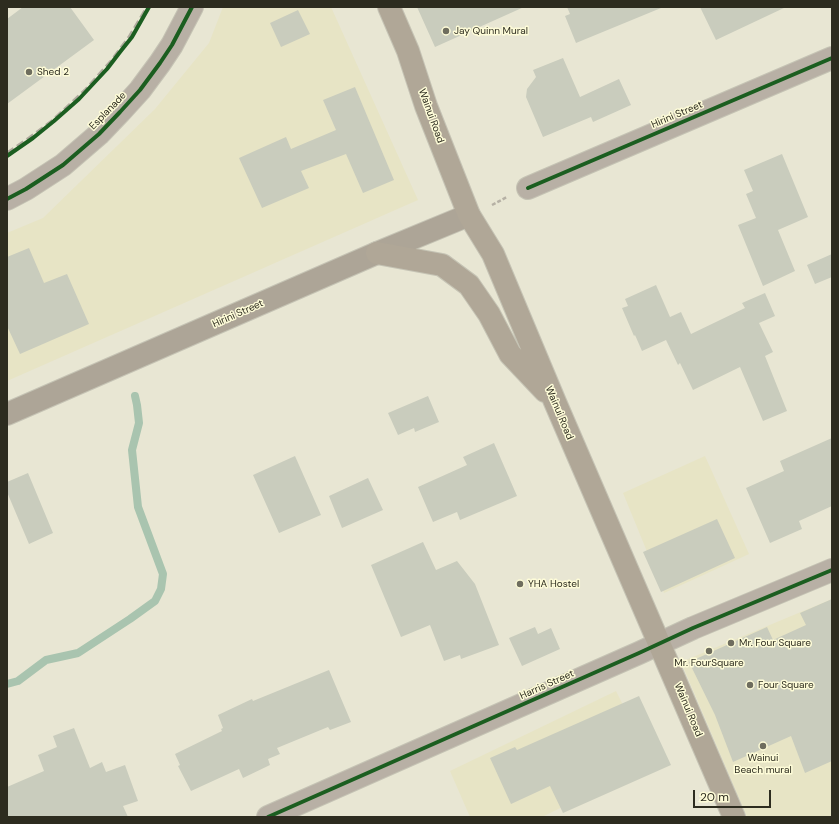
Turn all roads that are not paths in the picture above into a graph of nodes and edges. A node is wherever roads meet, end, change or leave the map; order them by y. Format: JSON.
{"nodes":[{"id":1,"x":192,"y":7,"type":"edge"},
{"id":2,"x":389,"y":7,"type":"edge"},
{"id":3,"x":832,"y":58,"type":"edge"},
{"id":4,"x":528,"y":188,"type":"road end"},
{"id":5,"x":7,"y":199,"type":"edge"},
{"id":6,"x":470,"y":215,"type":"junction"},
{"id":7,"x":377,"y":253,"type":"junction"},
{"id":8,"x":555,"y":402,"type":"junction"},
{"id":9,"x":7,"y":414,"type":"edge"},
{"id":10,"x":832,"y":570,"type":"edge"},
{"id":11,"x":659,"y":644,"type":"junction"},
{"id":12,"x":268,"y":817,"type":"edge"},
{"id":13,"x":734,"y":817,"type":"edge"}],
"edges":[{"from":1,"to":5,"type":"street","name":"Esplanade"},
{"from":2,"to":6,"type":"main road","name":"Wainui Road"},
{"from":3,"to":4,"type":"street","name":"Hirini Street"},
{"from":6,"to":7,"type":"main road","name":"Hirini Street"},
{"from":6,"to":8,"type":"main road","name":"Wainui Road"},
{"from":7,"to":8,"type":"main road"},
{"from":7,"to":9,"type":"main road","name":"Hirini Street"},
{"from":8,"to":11,"type":"main road","name":"Wainui Road"},
{"from":10,"to":11,"type":"street","name":"Harris Street"},
{"from":11,"to":12,"type":"street","name":"Harris Street"},
{"from":11,"to":13,"type":"main road","name":"Wainui Road"}]}
